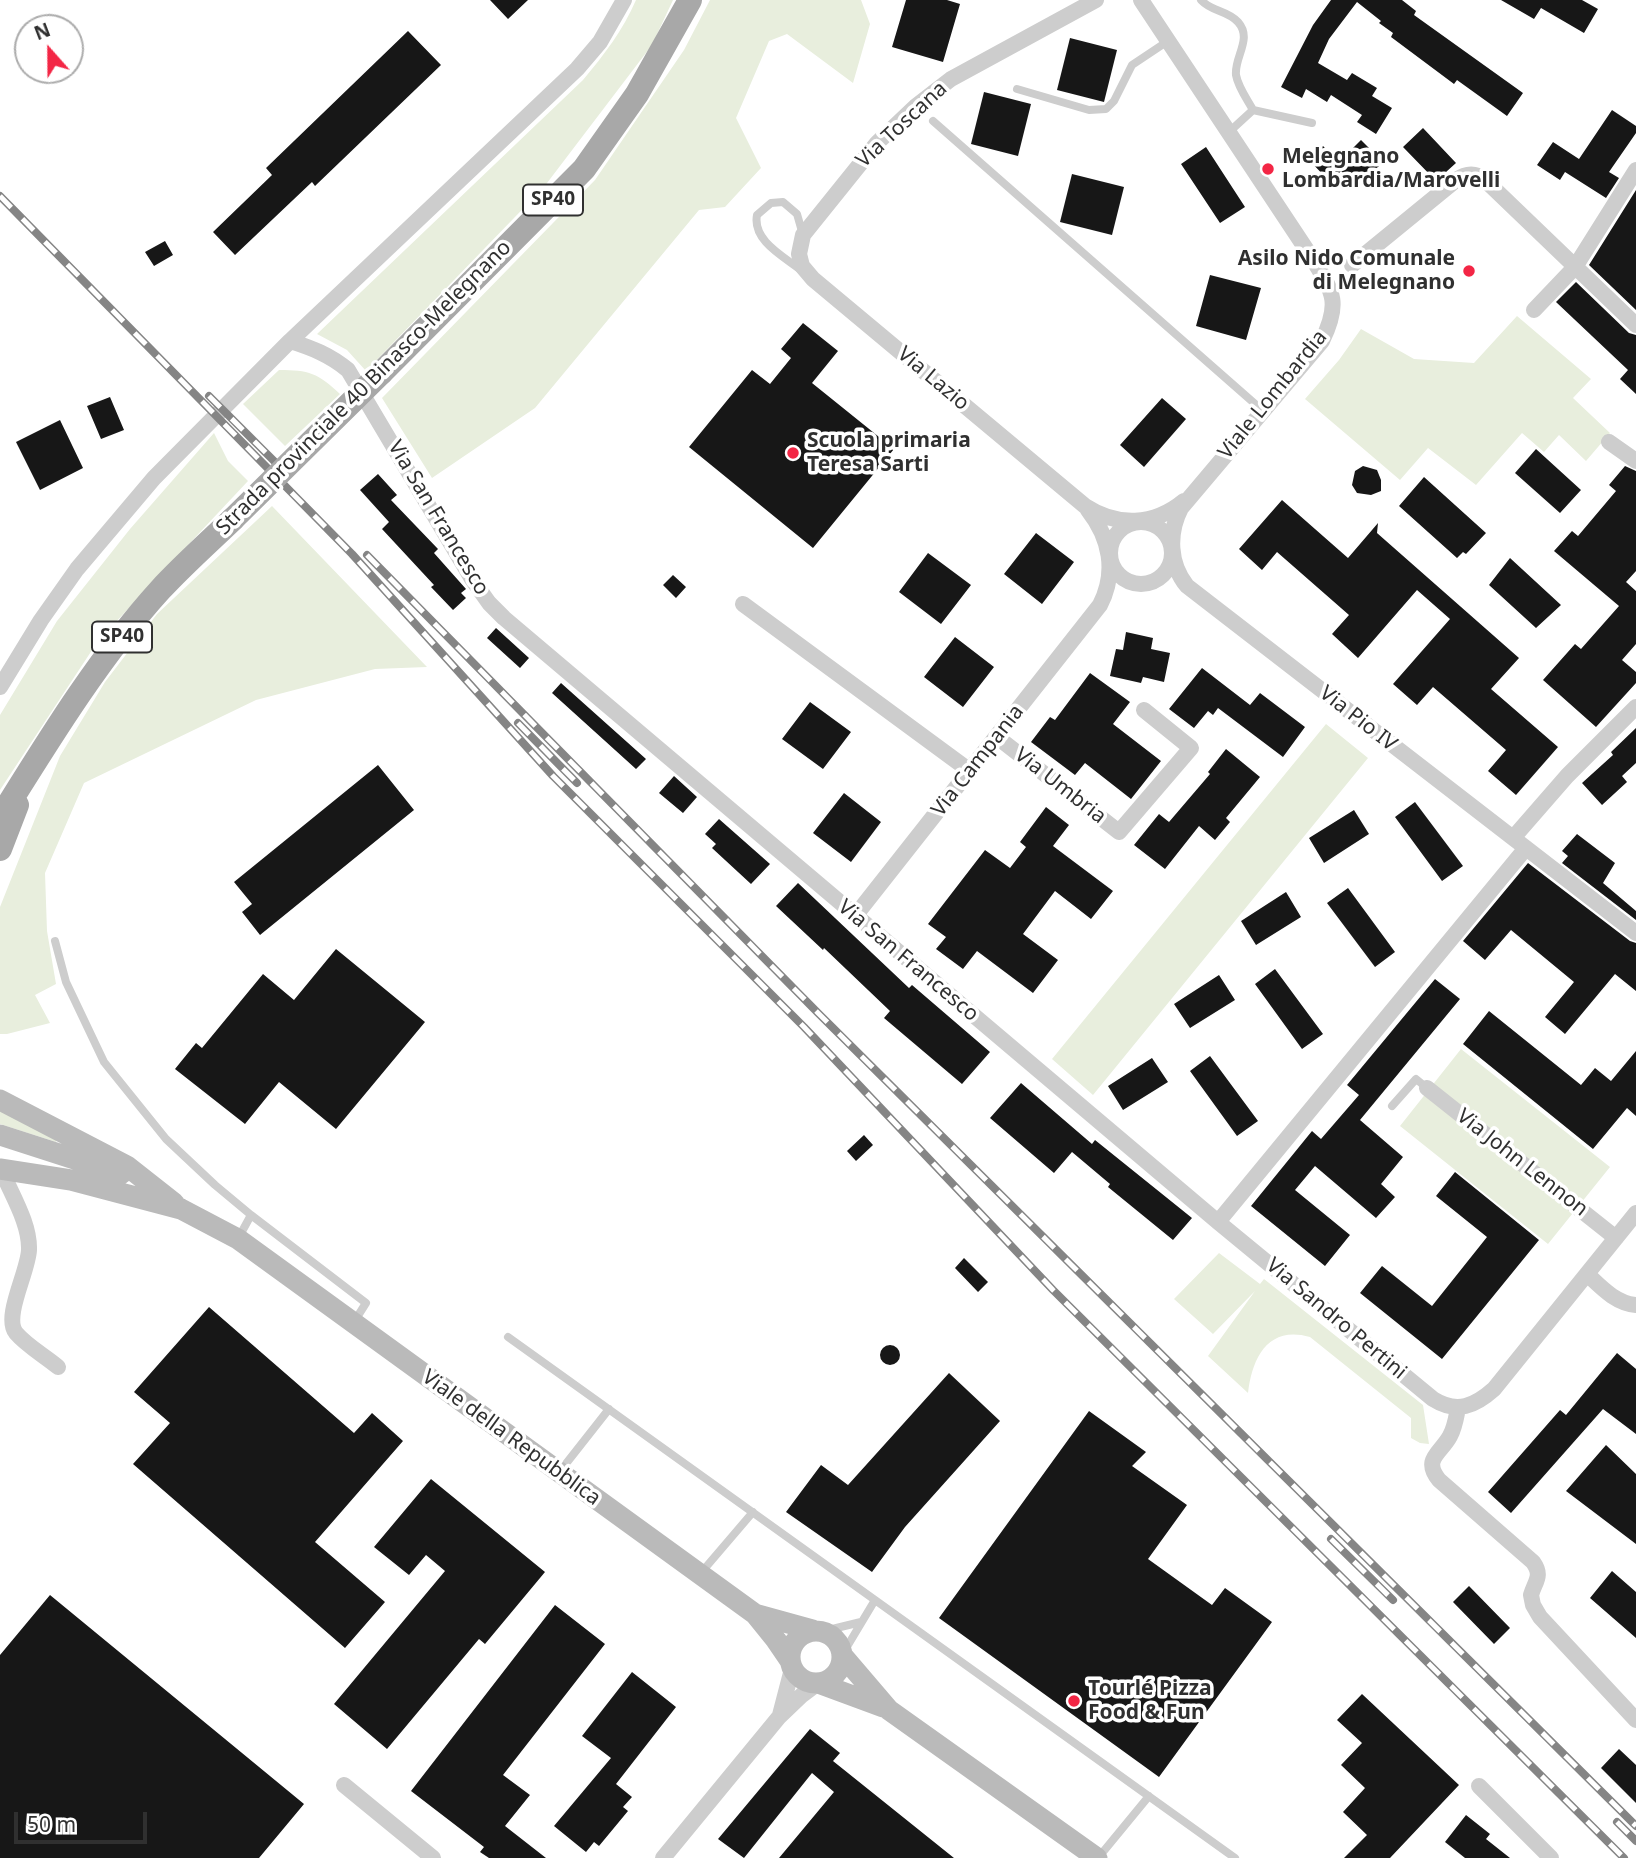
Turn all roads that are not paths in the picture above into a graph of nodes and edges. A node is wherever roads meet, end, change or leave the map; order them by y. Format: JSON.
{"nodes":[{"id":1,"x":624,"y":0,"type":"edge"},
{"id":2,"x":690,"y":0,"type":"edge"},
{"id":3,"x":1096,"y":0,"type":"edge"},
{"id":4,"x":1141,"y":0,"type":"edge"},
{"id":5,"x":1201,"y":0,"type":"edge"},
{"id":6,"x":1168,"y":41,"type":"junction"},
{"id":7,"x":1017,"y":89,"type":"dead end"},
{"id":8,"x":1253,"y":110,"type":"junction"},
{"id":9,"x":933,"y":121,"type":"dead end"},
{"id":10,"x":1312,"y":123,"type":"dead end"},
{"id":11,"x":1229,"y":132,"type":"junction"},
{"id":12,"x":1636,"y":170,"type":"edge"},
{"id":13,"x":803,"y":235,"type":"junction"},
{"id":14,"x":1352,"y":265,"type":"dead end"},
{"id":15,"x":1575,"y":267,"type":"junction"},
{"id":16,"x":813,"y":279,"type":"junction"},
{"id":17,"x":1534,"y":310,"type":"dead end"},
{"id":18,"x":1636,"y":325,"type":"edge"},
{"id":19,"x":290,"y":341,"type":"junction"},
{"id":20,"x":1262,"y":410,"type":"junction"},
{"id":21,"x":1609,"y":442,"type":"dead end"},
{"id":22,"x":1636,"y":461,"type":"edge"},
{"id":23,"x":1186,"y":500,"type":"junction"},
{"id":24,"x":1085,"y":506,"type":"junction"},
{"id":25,"x":1136,"y":522,"type":"junction"},
{"id":26,"x":1172,"y":548,"type":"junction"},
{"id":27,"x":1110,"y":559,"type":"junction"},
{"id":28,"x":1145,"y":584,"type":"junction"},
{"id":29,"x":1191,"y":589,"type":"junction"},
{"id":30,"x":743,"y":604,"type":"dead end"},
{"id":31,"x":1100,"y":605,"type":"junction"},
{"id":32,"x":0,"y":687,"type":"edge"},
{"id":33,"x":1144,"y":710,"type":"dead end"},
{"id":34,"x":1634,"y":714,"type":"edge"},
{"id":35,"x":998,"y":737,"type":"junction"},
{"id":36,"x":29,"y":771,"type":"junction"},
{"id":37,"x":970,"y":771,"type":"junction"},
{"id":38,"x":0,"y":818,"type":"edge"},
{"id":39,"x":1520,"y":843,"type":"junction"},
{"id":40,"x":0,"y":849,"type":"edge"},
{"id":41,"x":855,"y":916,"type":"junction"},
{"id":42,"x":1636,"y":933,"type":"edge"},
{"id":43,"x":55,"y":941,"type":"dead end"},
{"id":44,"x":1427,"y":1088,"type":"joint"},
{"id":45,"x":0,"y":1100,"type":"edge"},
{"id":46,"x":1392,"y":1106,"type":"dead end"},
{"id":47,"x":0,"y":1135,"type":"edge"},
{"id":48,"x":0,"y":1169,"type":"edge"},
{"id":49,"x":144,"y":1180,"type":"junction"},
{"id":50,"x":181,"y":1209,"type":"junction"},
{"id":51,"x":1636,"y":1213,"type":"edge"},
{"id":52,"x":251,"y":1215,"type":"junction"},
{"id":53,"x":1218,"y":1222,"type":"junction"},
{"id":54,"x":1616,"y":1238,"type":"junction"},
{"id":55,"x":238,"y":1239,"type":"junction"},
{"id":56,"x":1587,"y":1274,"type":"junction"},
{"id":57,"x":1636,"y":1305,"type":"edge"},
{"id":58,"x":354,"y":1322,"type":"junction"},
{"id":59,"x":508,"y":1337,"type":"dead end"},
{"id":60,"x":58,"y":1367,"type":"dead end"},
{"id":61,"x":1458,"y":1408,"type":"junction"},
{"id":62,"x":609,"y":1409,"type":"junction"},
{"id":63,"x":558,"y":1474,"type":"junction"},
{"id":64,"x":753,"y":1512,"type":"junction"},
{"id":65,"x":700,"y":1575,"type":"junction"},
{"id":66,"x":875,"y":1600,"type":"junction"},
{"id":67,"x":755,"y":1614,"type":"junction"},
{"id":68,"x":861,"y":1622,"type":"junction"},
{"id":69,"x":819,"y":1631,"type":"junction"},
{"id":70,"x":842,"y":1655,"type":"junction"},
{"id":71,"x":790,"y":1664,"type":"junction"},
{"id":72,"x":818,"y":1683,"type":"junction"},
{"id":73,"x":889,"y":1710,"type":"junction"},
{"id":74,"x":779,"y":1717,"type":"junction"},
{"id":75,"x":1636,"y":1720,"type":"edge"},
{"id":76,"x":344,"y":1786,"type":"dead end"},
{"id":77,"x":1479,"y":1786,"type":"dead end"},
{"id":78,"x":1149,"y":1796,"type":"junction"},
{"id":79,"x":433,"y":1858,"type":"edge"},
{"id":80,"x":663,"y":1858,"type":"edge"},
{"id":81,"x":1098,"y":1858,"type":"edge"},
{"id":82,"x":1235,"y":1858,"type":"edge"},
{"id":83,"x":1551,"y":1858,"type":"edge"}],
"edges":[{"from":1,"to":19,"type":"street"},
{"from":2,"to":36,"type":"main road","name":"Strada provinciale 40 Binasco-Melegnano","number":"SP40","bridge":true},
{"from":3,"to":13,"type":"street","name":"Via Toscana"},
{"from":4,"to":6,"type":"street","name":"Viale Lombardia"},
{"from":5,"to":8,"type":"lane"},
{"from":6,"to":7,"type":"lane"},
{"from":6,"to":11,"type":"street","name":"Viale Lombardia"},
{"from":8,"to":10,"type":"lane"},
{"from":8,"to":11,"type":"lane"},
{"from":9,"to":20,"type":"lane"},
{"from":11,"to":20,"type":"street","name":"Viale Lombardia"},
{"from":12,"to":15,"type":"street"},
{"from":13,"to":16,"type":"street","name":"Via Lazio"},
{"from":13,"to":16,"type":"lane","name":"Via Lazio"},
{"from":14,"to":15,"type":"street"},
{"from":15,"to":17,"type":"street"},
{"from":15,"to":18,"type":"street"},
{"from":16,"to":24,"type":"street","name":"Via Lazio"},
{"from":19,"to":32,"type":"street"},
{"from":19,"to":41,"type":"street","name":"Via San Francesco"},
{"from":20,"to":23,"type":"street","name":"Viale Lombardia"},
{"from":21,"to":22,"type":"street"},
{"from":23,"to":25,"type":"street","name":"Viale Lombardia"},
{"from":23,"to":26,"type":"street","name":"Viale Lombardia"},
{"from":24,"to":25,"type":"street","name":"Via Lazio"},
{"from":24,"to":27,"type":"street","name":"Via Lazio"},
{"from":25,"to":26,"type":"street"},
{"from":25,"to":27,"type":"street"},
{"from":26,"to":28,"type":"street"},
{"from":26,"to":29,"type":"street","name":"Via Pio IV"},
{"from":27,"to":28,"type":"street"},
{"from":27,"to":31,"type":"street","name":"Via Campania"},
{"from":28,"to":29,"type":"street","name":"Via Pio IV"},
{"from":28,"to":31,"type":"street","name":"Via Campania"},
{"from":29,"to":39,"type":"street","name":"Via Pio IV"},
{"from":30,"to":37,"type":"street"},
{"from":31,"to":35,"type":"street","name":"Via Campania"},
{"from":33,"to":35,"type":"street","name":"Via Umbria"},
{"from":34,"to":39,"type":"street"},
{"from":35,"to":37,"type":"street","name":"Via Campania"},
{"from":36,"to":38,"type":"main road","name":"Strada provinciale 40 Binasco-Melegnano","number":"SP40"},
{"from":36,"to":40,"type":"main road","name":"Strada provinciale 40 Binasco-Melegnano","number":"SP40"},
{"from":37,"to":41,"type":"street","name":"Via Campania"},
{"from":39,"to":42,"type":"street","name":"Via Pio IV"},
{"from":39,"to":53,"type":"street"},
{"from":41,"to":53,"type":"street","name":"Via San Francesco"},
{"from":43,"to":52,"type":"lane"},
{"from":44,"to":46,"type":"lane"},
{"from":44,"to":54,"type":"street","name":"Via John Lennon"},
{"from":45,"to":49,"type":"street"},
{"from":47,"to":49,"type":"street"},
{"from":48,"to":50,"type":"street"},
{"from":48,"to":60,"type":"street"},
{"from":49,"to":50,"type":"street"},
{"from":50,"to":55,"type":"street","name":"Viale della Repubblica"},
{"from":51,"to":54,"type":"street"},
{"from":52,"to":55,"type":"lane"},
{"from":52,"to":58,"type":"lane"},
{"from":53,"to":61,"type":"street","name":"Via Sandro Pertini"},
{"from":54,"to":56,"type":"street"},
{"from":55,"to":58,"type":"street","name":"Viale della Repubblica"},
{"from":56,"to":57,"type":"street"},
{"from":56,"to":61,"type":"street"},
{"from":58,"to":63,"type":"street","name":"Viale della Repubblica"},
{"from":59,"to":62,"type":"lane"},
{"from":61,"to":75,"type":"street"},
{"from":62,"to":63,"type":"lane"},
{"from":62,"to":64,"type":"lane"},
{"from":63,"to":65,"type":"street","name":"Viale della Repubblica"},
{"from":64,"to":65,"type":"lane"},
{"from":64,"to":66,"type":"lane"},
{"from":65,"to":67,"type":"street","name":"Viale della Repubblica"},
{"from":66,"to":68,"type":"lane"},
{"from":66,"to":78,"type":"lane"},
{"from":67,"to":69,"type":"street","name":"Viale della Repubblica"},
{"from":67,"to":71,"type":"street","name":"Viale della Repubblica"},
{"from":68,"to":69,"type":"lane"},
{"from":68,"to":70,"type":"lane"},
{"from":69,"to":70,"type":"street","name":"Viale della Repubblica"},
{"from":69,"to":71,"type":"street"},
{"from":70,"to":72,"type":"street"},
{"from":70,"to":73,"type":"street","name":"Viale della Repubblica"},
{"from":71,"to":72,"type":"street","name":"Viale della Repubblica"},
{"from":71,"to":74,"type":"street"},
{"from":72,"to":73,"type":"street","name":"Viale della Repubblica"},
{"from":72,"to":74,"type":"street"},
{"from":73,"to":81,"type":"street","name":"Viale della Repubblica"},
{"from":74,"to":80,"type":"street"},
{"from":76,"to":79,"type":"street"},
{"from":77,"to":83,"type":"street"},
{"from":78,"to":81,"type":"lane"},
{"from":78,"to":82,"type":"lane"}]}
